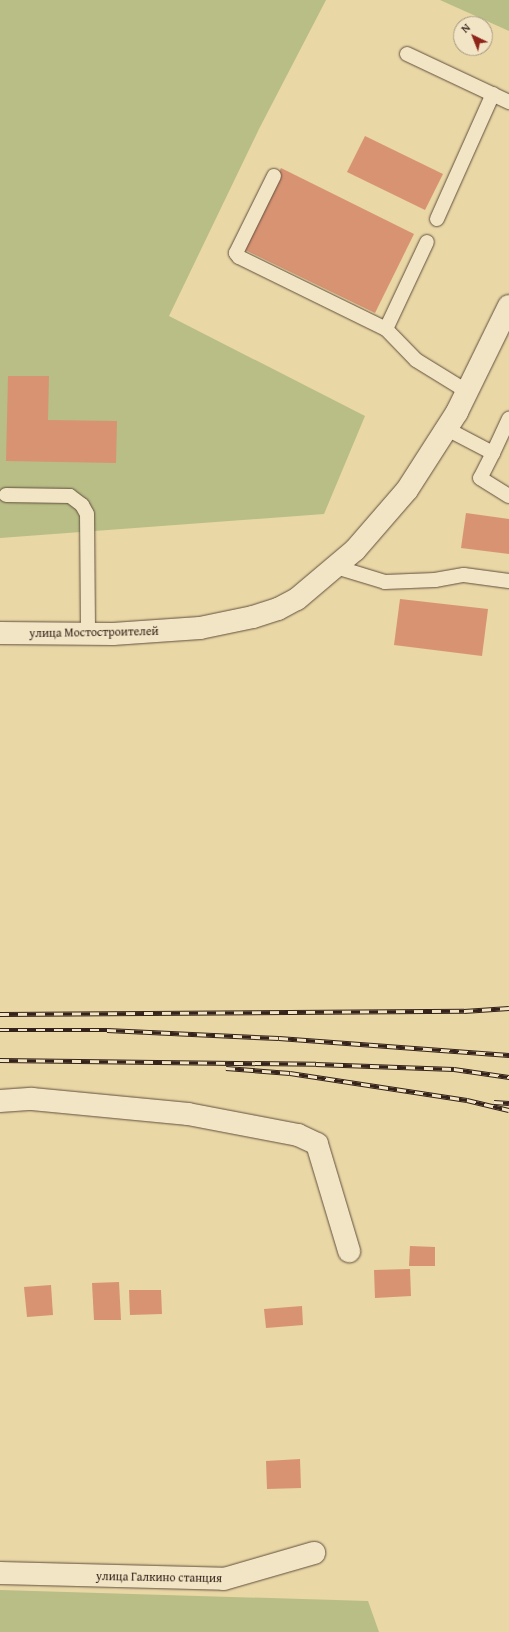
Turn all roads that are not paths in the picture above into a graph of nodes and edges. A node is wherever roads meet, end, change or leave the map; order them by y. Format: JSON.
{"nodes":[{"id":1,"x":407,"y":54,"type":"dead end"},
{"id":2,"x":494,"y":94,"type":"junction"},
{"id":3,"x":509,"y":102,"type":"edge"},
{"id":4,"x":274,"y":176,"type":"dead end"},
{"id":5,"x":437,"y":219,"type":"dead end"},
{"id":6,"x":427,"y":242,"type":"dead end"},
{"id":7,"x":509,"y":306,"type":"edge"},
{"id":8,"x":386,"y":329,"type":"junction"},
{"id":9,"x":468,"y":392,"type":"junction"},
{"id":10,"x":509,"y":419,"type":"edge"},
{"id":11,"x":447,"y":429,"type":"junction"},
{"id":12,"x":493,"y":453,"type":"junction"},
{"id":13,"x":6,"y":495,"type":"dead end"},
{"id":14,"x":509,"y":496,"type":"edge"},
{"id":15,"x":336,"y":567,"type":"junction"},
{"id":16,"x":509,"y":581,"type":"edge"},
{"id":17,"x":0,"y":633,"type":"edge"},
{"id":18,"x":88,"y":634,"type":"junction"},
{"id":19,"x":0,"y":1101,"type":"edge"},
{"id":20,"x":349,"y":1251,"type":"dead end"},
{"id":21,"x":314,"y":1553,"type":"dead end"},
{"id":22,"x":0,"y":1573,"type":"edge"}],
"edges":[{"from":1,"to":2,"type":"lane"},
{"from":2,"to":3,"type":"lane"},
{"from":2,"to":5,"type":"lane"},
{"from":4,"to":8,"type":"lane"},
{"from":6,"to":8,"type":"lane"},
{"from":7,"to":9,"type":"street","name":"улица Мостостроителей"},
{"from":8,"to":9,"type":"lane"},
{"from":9,"to":11,"type":"street","name":"улица Мостостроителей"},
{"from":10,"to":12,"type":"lane"},
{"from":11,"to":12,"type":"lane"},
{"from":11,"to":15,"type":"street","name":"улица Мостостроителей"},
{"from":12,"to":14,"type":"lane"},
{"from":13,"to":18,"type":"lane"},
{"from":15,"to":16,"type":"lane"},
{"from":15,"to":18,"type":"street","name":"улица Мостостроителей"},
{"from":17,"to":18,"type":"street","name":"улица Мостостроителей"},
{"from":19,"to":20,"type":"street"},
{"from":21,"to":22,"type":"street","name":"улица Галкино станция"}]}
